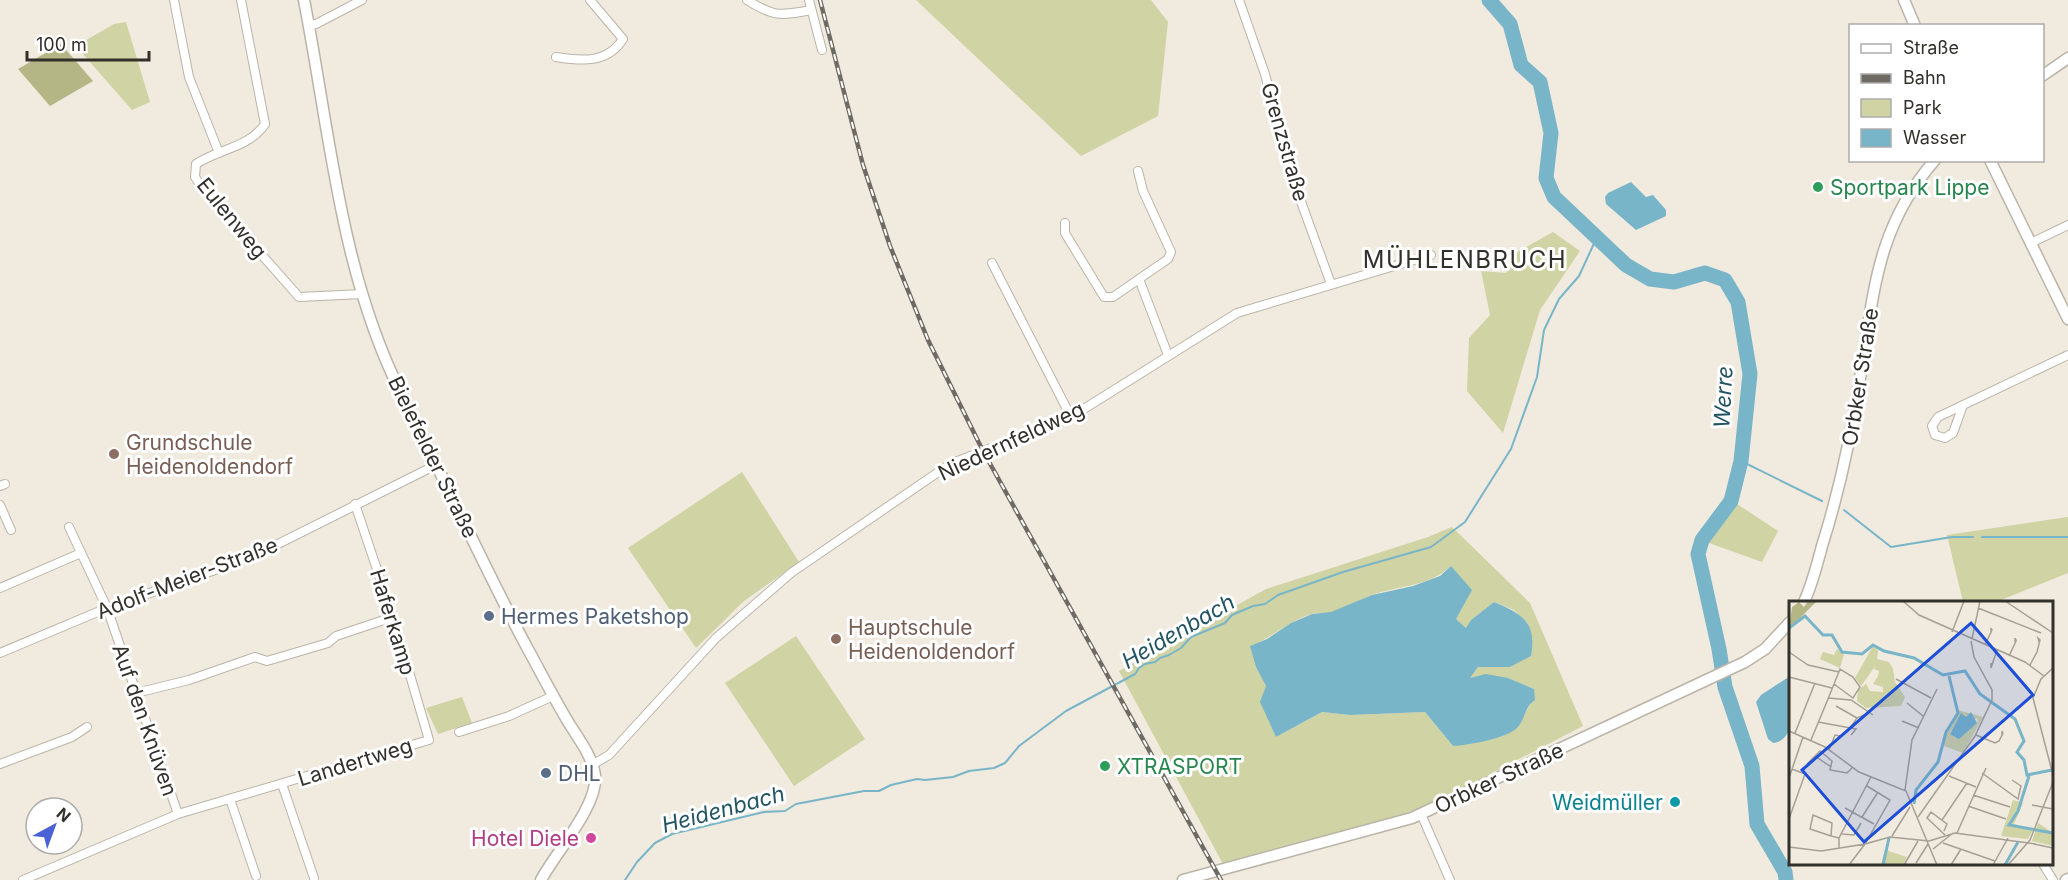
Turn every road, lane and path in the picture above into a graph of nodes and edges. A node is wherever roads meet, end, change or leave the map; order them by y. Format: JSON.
{"nodes":[{"id":1,"x":174,"y":0,"type":"edge"},
{"id":2,"x":241,"y":0,"type":"edge"},
{"id":3,"x":304,"y":0,"type":"edge"},
{"id":4,"x":362,"y":0,"type":"edge"},
{"id":5,"x":590,"y":0,"type":"edge"},
{"id":6,"x":747,"y":0,"type":"edge"},
{"id":7,"x":809,"y":0,"type":"edge"},
{"id":8,"x":1239,"y":0,"type":"edge"},
{"id":9,"x":1904,"y":0,"type":"edge"},
{"id":10,"x":811,"y":10,"type":"junction"},
{"id":11,"x":1914,"y":24,"type":"edge"},
{"id":12,"x":309,"y":25,"type":"junction"},
{"id":13,"x":822,"y":50,"type":"dead end"},
{"id":14,"x":556,"y":57,"type":"dead end"},
{"id":15,"x":2068,"y":58,"type":"edge"},
{"id":16,"x":2044,"y":75,"type":"edge"},
{"id":17,"x":219,"y":153,"type":"junction"},
{"id":18,"x":1933,"y":162,"type":"edge"},
{"id":19,"x":1991,"y":162,"type":"edge"},
{"id":20,"x":1138,"y":171,"type":"dead end"},
{"id":21,"x":1065,"y":223,"type":"dead end"},
{"id":22,"x":2068,"y":225,"type":"edge"},
{"id":23,"x":2031,"y":243,"type":"junction"},
{"id":24,"x":1431,"y":255,"type":"dead end"},
{"id":25,"x":992,"y":263,"type":"dead end"},
{"id":26,"x":1139,"y":279,"type":"junction"},
{"id":27,"x":1331,"y":284,"type":"junction"},
{"id":28,"x":362,"y":294,"type":"junction"},
{"id":29,"x":2068,"y":320,"type":"edge"},
{"id":30,"x":1167,"y":355,"type":"junction"},
{"id":31,"x":2068,"y":355,"type":"edge"},
{"id":32,"x":1963,"y":405,"type":"junction"},
{"id":33,"x":1071,"y":417,"type":"junction"},
{"id":34,"x":436,"y":465,"type":"junction"},
{"id":35,"x":355,"y":504,"type":"junction"},
{"id":36,"x":0,"y":505,"type":"edge"},
{"id":37,"x":69,"y":528,"type":"dead end"},
{"id":38,"x":11,"y":530,"type":"dead end"},
{"id":39,"x":81,"y":553,"type":"junction"},
{"id":40,"x":0,"y":588,"type":"edge"},
{"id":41,"x":1805,"y":601,"type":"edge"},
{"id":42,"x":107,"y":608,"type":"junction"},
{"id":43,"x":393,"y":617,"type":"junction"},
{"id":44,"x":1789,"y":624,"type":"edge"},
{"id":45,"x":0,"y":653,"type":"edge"},
{"id":46,"x":136,"y":693,"type":"junction"},
{"id":47,"x":553,"y":696,"type":"junction"},
{"id":48,"x":87,"y":727,"type":"dead end"},
{"id":49,"x":459,"y":732,"type":"dead end"},
{"id":50,"x":429,"y":740,"type":"joint"},
{"id":51,"x":0,"y":764,"type":"edge"},
{"id":52,"x":592,"y":765,"type":"junction"},
{"id":53,"x":282,"y":784,"type":"junction"},
{"id":54,"x":230,"y":799,"type":"junction"},
{"id":55,"x":178,"y":814,"type":"junction"},
{"id":56,"x":1421,"y":814,"type":"junction"},
{"id":57,"x":2044,"y":865,"type":"edge"},
{"id":58,"x":256,"y":876,"type":"dead end"},
{"id":59,"x":314,"y":879,"type":"edge"},
{"id":60,"x":23,"y":880,"type":"edge"},
{"id":61,"x":541,"y":880,"type":"edge"},
{"id":62,"x":1183,"y":880,"type":"edge"},
{"id":63,"x":1450,"y":880,"type":"edge"},
{"id":64,"x":2053,"y":880,"type":"edge"}],
"edges":[{"from":1,"to":17,"type":"street"},
{"from":2,"to":17,"type":"street","name":"Eulenweg"},
{"from":3,"to":12,"type":"street","name":"Bielefelder Straße"},
{"from":4,"to":12,"type":"street"},
{"from":5,"to":14,"type":"street"},
{"from":6,"to":10,"type":"street"},
{"from":7,"to":10,"type":"street"},
{"from":8,"to":27,"type":"street","name":"Grenzstraße"},
{"from":9,"to":11,"type":"street"},
{"from":10,"to":13,"type":"street"},
{"from":12,"to":28,"type":"street","name":"Bielefelder Straße"},
{"from":15,"to":16,"type":"street"},
{"from":17,"to":28,"type":"street","name":"Eulenweg"},
{"from":18,"to":41,"type":"street","name":"Orbker Straße"},
{"from":19,"to":23,"type":"street"},
{"from":20,"to":26,"type":"street"},
{"from":21,"to":26,"type":"street"},
{"from":22,"to":23,"type":"street"},
{"from":23,"to":29,"type":"street"},
{"from":24,"to":27,"type":"street","name":"Niedernfeldweg"},
{"from":25,"to":33,"type":"street"},
{"from":26,"to":30,"type":"street"},
{"from":27,"to":30,"type":"street","name":"Niedernfeldweg"},
{"from":28,"to":34,"type":"street","name":"Bielefelder Straße"},
{"from":30,"to":33,"type":"street","name":"Niedernfeldweg"},
{"from":31,"to":32,"type":"street"},
{"from":32,"to":32,"type":"street"},
{"from":33,"to":52,"type":"street","name":"Niedernfeldweg"},
{"from":34,"to":35,"type":"street","name":"Adolf-Meier-Straße"},
{"from":34,"to":47,"type":"street","name":"Bielefelder Straße"},
{"from":35,"to":42,"type":"street","name":"Adolf-Meier-Straße"},
{"from":35,"to":43,"type":"street","name":"Haferkamp"},
{"from":36,"to":38,"type":"street"},
{"from":37,"to":39,"type":"street","name":"Auf den Knüven"},
{"from":39,"to":40,"type":"street"},
{"from":39,"to":42,"type":"street","name":"Auf den Knüven"},
{"from":42,"to":45,"type":"street","name":"Adolf-Meier-Straße"},
{"from":42,"to":46,"type":"street","name":"Auf den Knüven"},
{"from":43,"to":46,"type":"street"},
{"from":43,"to":50,"type":"street","name":"Haferkamp"},
{"from":44,"to":56,"type":"street","name":"Orbker Straße"},
{"from":46,"to":55,"type":"street","name":"Auf den Knüven"},
{"from":47,"to":49,"type":"street"},
{"from":47,"to":52,"type":"street","name":"Bielefelder Straße"},
{"from":48,"to":51,"type":"street"},
{"from":50,"to":53,"type":"street","name":"Landertweg"},
{"from":52,"to":61,"type":"street","name":"Bielefelder Straße"},
{"from":53,"to":54,"type":"street","name":"Landertweg"},
{"from":53,"to":59,"type":"street","name":"Landertweg"},
{"from":54,"to":55,"type":"street","name":"Landertweg"},
{"from":54,"to":58,"type":"street"},
{"from":55,"to":60,"type":"street","name":"Landertweg"},
{"from":56,"to":62,"type":"street","name":"Orbker Straße"},
{"from":56,"to":63,"type":"street"},
{"from":57,"to":64,"type":"street"}]}
